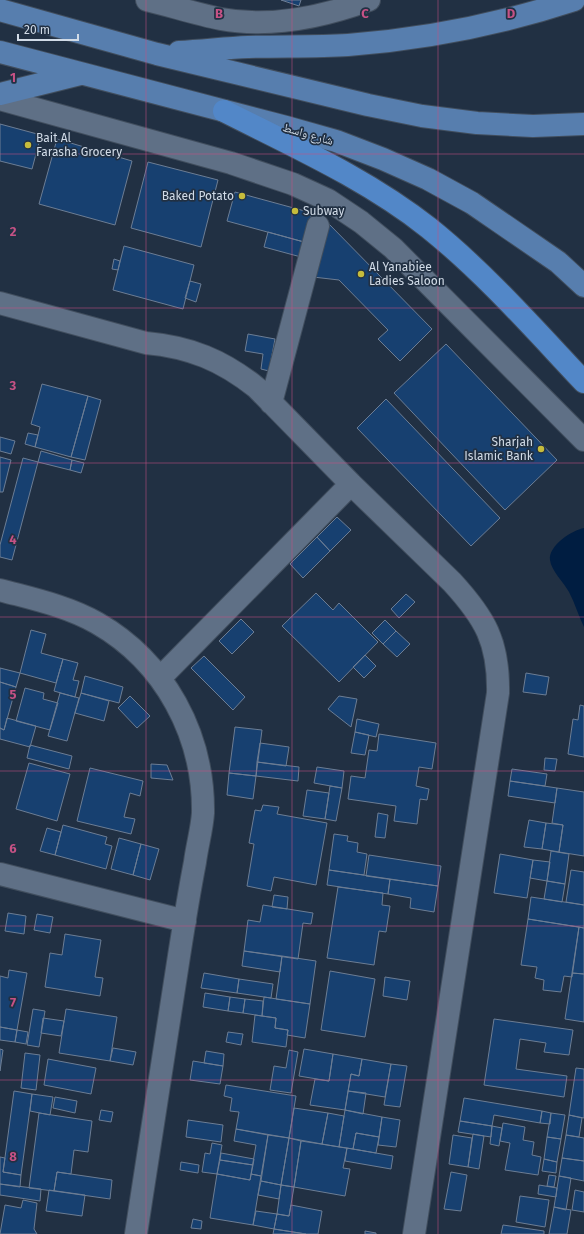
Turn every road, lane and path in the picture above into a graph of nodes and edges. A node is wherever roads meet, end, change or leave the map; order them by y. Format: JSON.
{"nodes":[{"id":1,"x":147,"y":0,"type":"edge"},
{"id":2,"x":369,"y":0,"type":"edge"},
{"id":3,"x":574,"y":0,"type":"edge"},
{"id":4,"x":0,"y":10,"type":"edge"},
{"id":5,"x":0,"y":52,"type":"edge"},
{"id":6,"x":157,"y":54,"type":"junction"},
{"id":7,"x":82,"y":74,"type":"junction"},
{"id":8,"x":0,"y":94,"type":"edge"},
{"id":9,"x":0,"y":99,"type":"edge"},
{"id":10,"x":224,"y":111,"type":"junction"},
{"id":11,"x":584,"y":124,"type":"edge"},
{"id":12,"x":318,"y":226,"type":"dead end"},
{"id":13,"x":584,"y":286,"type":"edge"},
{"id":14,"x":0,"y":303,"type":"edge"},
{"id":15,"x":584,"y":382,"type":"edge"},
{"id":16,"x":272,"y":403,"type":"junction"},
{"id":17,"x":584,"y":440,"type":"edge"},
{"id":18,"x":351,"y":484,"type":"junction"},
{"id":19,"x":0,"y":590,"type":"edge"},
{"id":20,"x":160,"y":678,"type":"junction"},
{"id":21,"x":0,"y":874,"type":"edge"},
{"id":22,"x":185,"y":921,"type":"junction"},
{"id":23,"x":136,"y":1234,"type":"edge"},
{"id":24,"x":414,"y":1234,"type":"edge"}],
"edges":[{"from":1,"to":2,"type":"street"},
{"from":3,"to":6,"type":"main road"},
{"from":4,"to":6,"type":"main road"},
{"from":5,"to":7,"type":"main road","name":"شارع واسط"},
{"from":6,"to":11,"type":"main road"},
{"from":7,"to":8,"type":"main road"},
{"from":7,"to":10,"type":"main road","name":"شارع واسط"},
{"from":9,"to":17,"type":"street"},
{"from":10,"to":13,"type":"main road","name":"شارع واسط"},
{"from":10,"to":15,"type":"highway"},
{"from":12,"to":16,"type":"street"},
{"from":14,"to":16,"type":"street"},
{"from":16,"to":18,"type":"street"},
{"from":18,"to":20,"type":"street"},
{"from":18,"to":24,"type":"street"},
{"from":19,"to":20,"type":"street"},
{"from":20,"to":22,"type":"street"},
{"from":21,"to":22,"type":"street"},
{"from":22,"to":23,"type":"street"}]}
